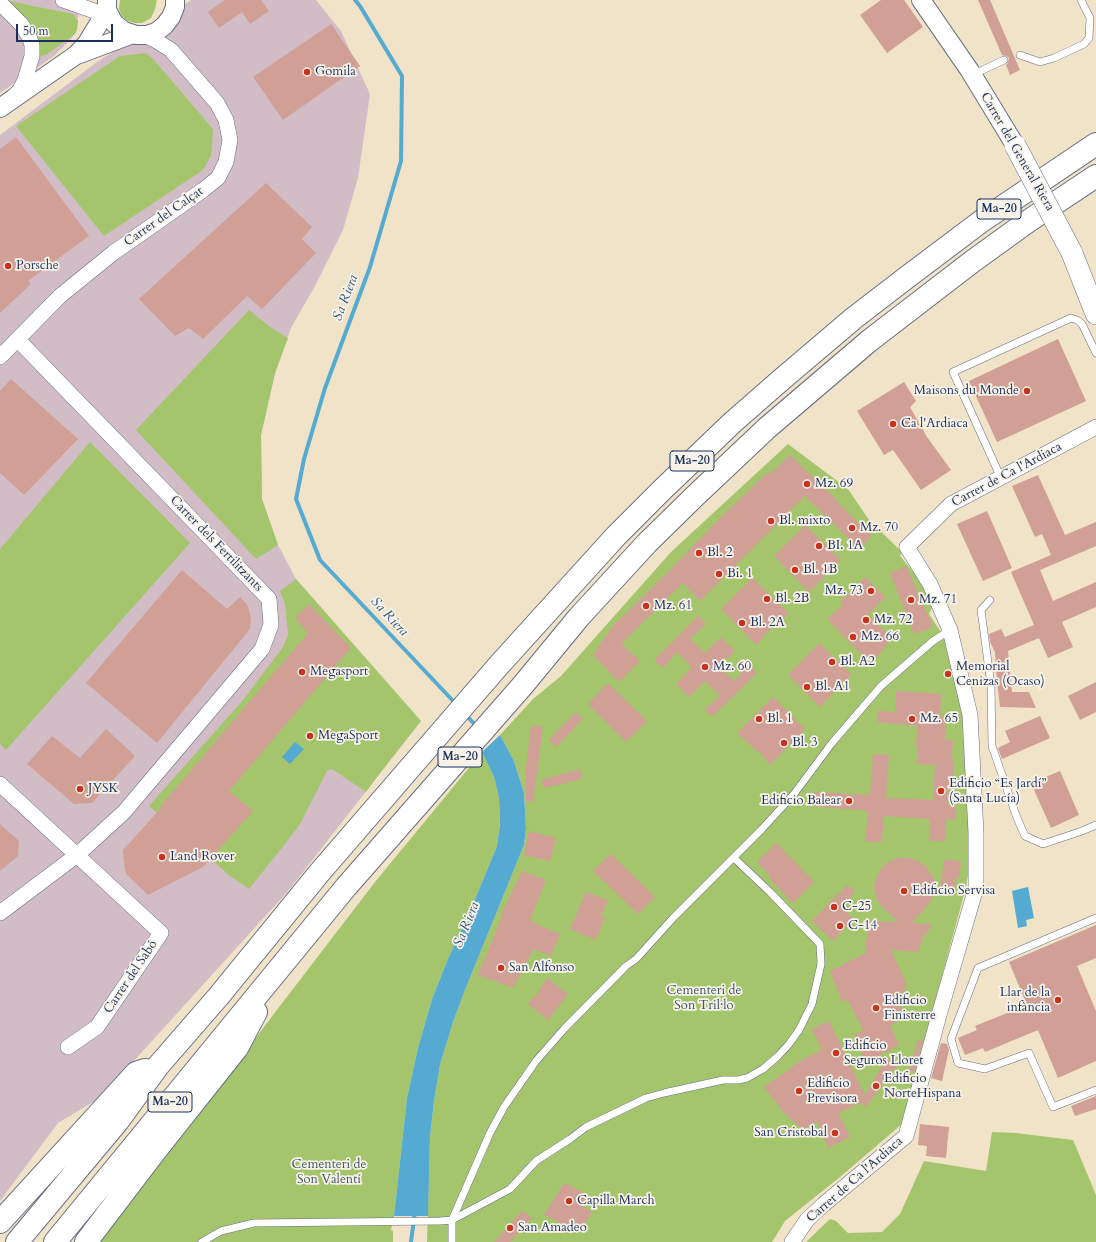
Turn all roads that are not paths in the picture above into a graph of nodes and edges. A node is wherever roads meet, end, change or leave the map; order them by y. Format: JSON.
{"nodes":[{"id":1,"x":63,"y":0,"type":"edge"},
{"id":2,"x":921,"y":0,"type":"edge"},
{"id":3,"x":1081,"y":0,"type":"edge"},
{"id":4,"x":175,"y":1,"type":"edge"},
{"id":5,"x":0,"y":3,"type":"edge"},
{"id":6,"x":108,"y":11,"type":"edge"},
{"id":7,"x":168,"y":22,"type":"junction"},
{"id":8,"x":138,"y":35,"type":"junction"},
{"id":9,"x":171,"y":50,"type":"junction"},
{"id":10,"x":76,"y":55,"type":"junction"},
{"id":11,"x":1020,"y":55,"type":"dead end"},
{"id":12,"x":1004,"y":60,"type":"dead end"},
{"id":13,"x":972,"y":75,"type":"junction"},
{"id":14,"x":5,"y":104,"type":"edge"},
{"id":15,"x":1096,"y":144,"type":"edge"},
{"id":16,"x":1015,"y":145,"type":"joint"},
{"id":17,"x":1092,"y":179,"type":"edge"},
{"id":18,"x":1096,"y":314,"type":"edge"},
{"id":19,"x":18,"y":340,"type":"junction"},
{"id":20,"x":1096,"y":353,"type":"edge"},
{"id":21,"x":0,"y":357,"type":"edge"},
{"id":22,"x":1096,"y":427,"type":"edge"},
{"id":23,"x":1001,"y":478,"type":"junction"},
{"id":24,"x":990,"y":600,"type":"dead end"},
{"id":25,"x":950,"y":630,"type":"junction"},
{"id":26,"x":0,"y":784,"type":"edge"},
{"id":27,"x":1096,"y":825,"type":"edge"},
{"id":28,"x":78,"y":855,"type":"junction"},
{"id":29,"x":734,"y":858,"type":"junction"},
{"id":30,"x":0,"y":914,"type":"edge"},
{"id":31,"x":1096,"y":918,"type":"edge"},
{"id":32,"x":284,"y":962,"type":"junction"},
{"id":33,"x":68,"y":1047,"type":"dead end"},
{"id":34,"x":158,"y":1066,"type":"junction"},
{"id":35,"x":1096,"y":1090,"type":"edge"},
{"id":36,"x":452,"y":1220,"type":"junction"},
{"id":37,"x":0,"y":1222,"type":"edge"},
{"id":38,"x":17,"y":1242,"type":"edge"},
{"id":39,"x":55,"y":1242,"type":"edge"},
{"id":40,"x":86,"y":1242,"type":"edge"},
{"id":41,"x":202,"y":1242,"type":"edge"},
{"id":42,"x":452,"y":1242,"type":"edge"},
{"id":43,"x":792,"y":1242,"type":"edge"}],
"edges":[{"from":1,"to":6,"type":"street"},
{"from":2,"to":13,"type":"street","name":"Carrer del General Riera"},
{"from":3,"to":11,"type":"lane"},
{"from":4,"to":7,"type":"street"},
{"from":5,"to":14,"type":"street"},
{"from":6,"to":8,"type":"street"},
{"from":6,"to":10,"type":"street"},
{"from":7,"to":8,"type":"street"},
{"from":7,"to":9,"type":"street"},
{"from":8,"to":9,"type":"street","name":"Carrer del Calçat"},
{"from":8,"to":10,"type":"street"},
{"from":9,"to":19,"type":"street","name":"Carrer del Calçat"},
{"from":10,"to":14,"type":"street"},
{"from":12,"to":13,"type":"lane"},
{"from":13,"to":16,"type":"street","name":"Carrer del General Riera"},
{"from":15,"to":34,"type":"highway","number":"Ma-20"},
{"from":16,"to":18,"type":"main road","name":"Carrer del General Riera","bridge":true},
{"from":17,"to":32,"type":"highway","number":"Ma-20"},
{"from":19,"to":21,"type":"street","name":"Carrer del Calçat"},
{"from":19,"to":28,"type":"street","name":"Carrer dels Fertilitzants"},
{"from":20,"to":23,"type":"lane"},
{"from":22,"to":23,"type":"street","name":"Carrer de Ca l'Ardiaca"},
{"from":23,"to":25,"type":"street","name":"Carrer de Ca l'Ardiaca"},
{"from":24,"to":27,"type":"lane"},
{"from":25,"to":29,"type":"lane"},
{"from":25,"to":43,"type":"street","name":"Carrer de Ca l'Ardiaca"},
{"from":26,"to":28,"type":"street"},
{"from":28,"to":30,"type":"street","name":"Carrer dels Fertilitzants"},
{"from":28,"to":33,"type":"street","name":"Carrer del Sabó"},
{"from":29,"to":36,"type":"lane"},
{"from":29,"to":36,"type":"lane"},
{"from":31,"to":35,"type":"lane"},
{"from":32,"to":39,"type":"highway","number":"Ma-20"},
{"from":32,"to":40,"type":"highway"},
{"from":34,"to":37,"type":"highway"},
{"from":34,"to":38,"type":"highway","number":"Ma-20"},
{"from":36,"to":41,"type":"lane"},
{"from":36,"to":42,"type":"lane"}]}
